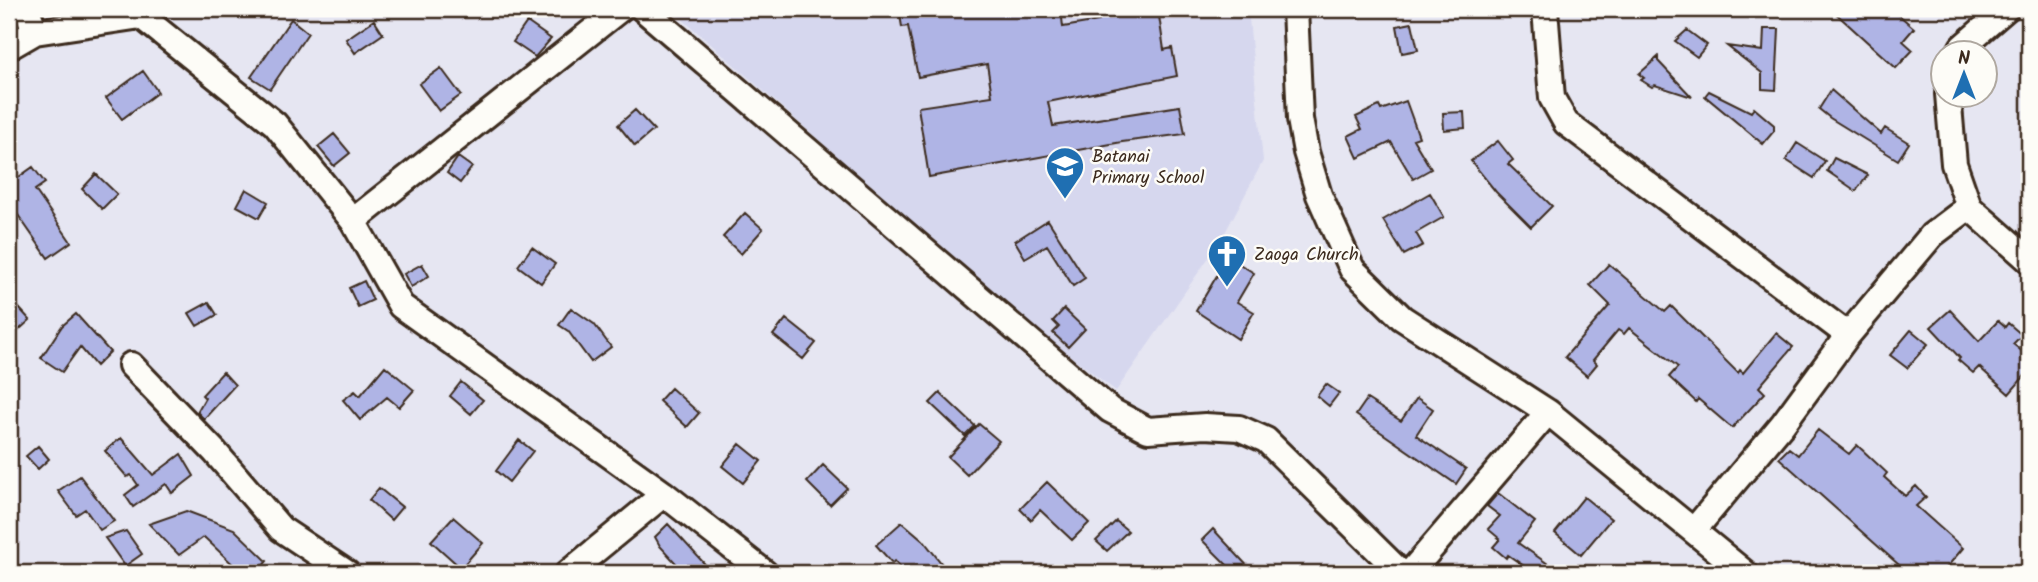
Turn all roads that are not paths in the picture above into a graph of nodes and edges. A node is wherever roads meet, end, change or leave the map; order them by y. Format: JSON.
{"nodes":[{"id":1,"x":27,"y":9,"type":"edge"},
{"id":2,"x":620,"y":9,"type":"edge"},
{"id":3,"x":643,"y":9,"type":"edge"},
{"id":4,"x":1295,"y":9,"type":"edge"},
{"id":5,"x":1545,"y":9,"type":"edge"},
{"id":6,"x":2006,"y":9,"type":"edge"},
{"id":7,"x":35,"y":32,"type":"junction"},
{"id":8,"x":1972,"y":38,"type":"edge"},
{"id":9,"x":9,"y":47,"type":"edge"},
{"id":10,"x":1949,"y":108,"type":"edge"},
{"id":11,"x":1969,"y":207,"type":"junction"},
{"id":12,"x":353,"y":221,"type":"junction"},
{"id":13,"x":2029,"y":260,"type":"edge"},
{"id":14,"x":1848,"y":335,"type":"junction"},
{"id":15,"x":131,"y":365,"type":"dead end"},
{"id":16,"x":1548,"y":412,"type":"junction"},
{"id":17,"x":664,"y":494,"type":"junction"},
{"id":18,"x":1694,"y":530,"type":"junction"},
{"id":19,"x":347,"y":573,"type":"edge"},
{"id":20,"x":568,"y":573,"type":"edge"},
{"id":21,"x":765,"y":573,"type":"edge"},
{"id":22,"x":1401,"y":573,"type":"edge"},
{"id":23,"x":1410,"y":573,"type":"edge"},
{"id":24,"x":1745,"y":573,"type":"edge"}],
"edges":[{"from":1,"to":7,"type":"street"},
{"from":2,"to":12,"type":"street"},
{"from":3,"to":22,"type":"street"},
{"from":4,"to":16,"type":"street"},
{"from":5,"to":14,"type":"street"},
{"from":6,"to":8,"type":"street"},
{"from":7,"to":9,"type":"street"},
{"from":7,"to":12,"type":"street"},
{"from":10,"to":11,"type":"street"},
{"from":11,"to":13,"type":"street"},
{"from":11,"to":14,"type":"street"},
{"from":12,"to":17,"type":"street"},
{"from":14,"to":18,"type":"street"},
{"from":15,"to":19,"type":"street"},
{"from":16,"to":18,"type":"street"},
{"from":16,"to":23,"type":"street"},
{"from":17,"to":20,"type":"street"},
{"from":17,"to":21,"type":"street"},
{"from":18,"to":24,"type":"street"}]}
